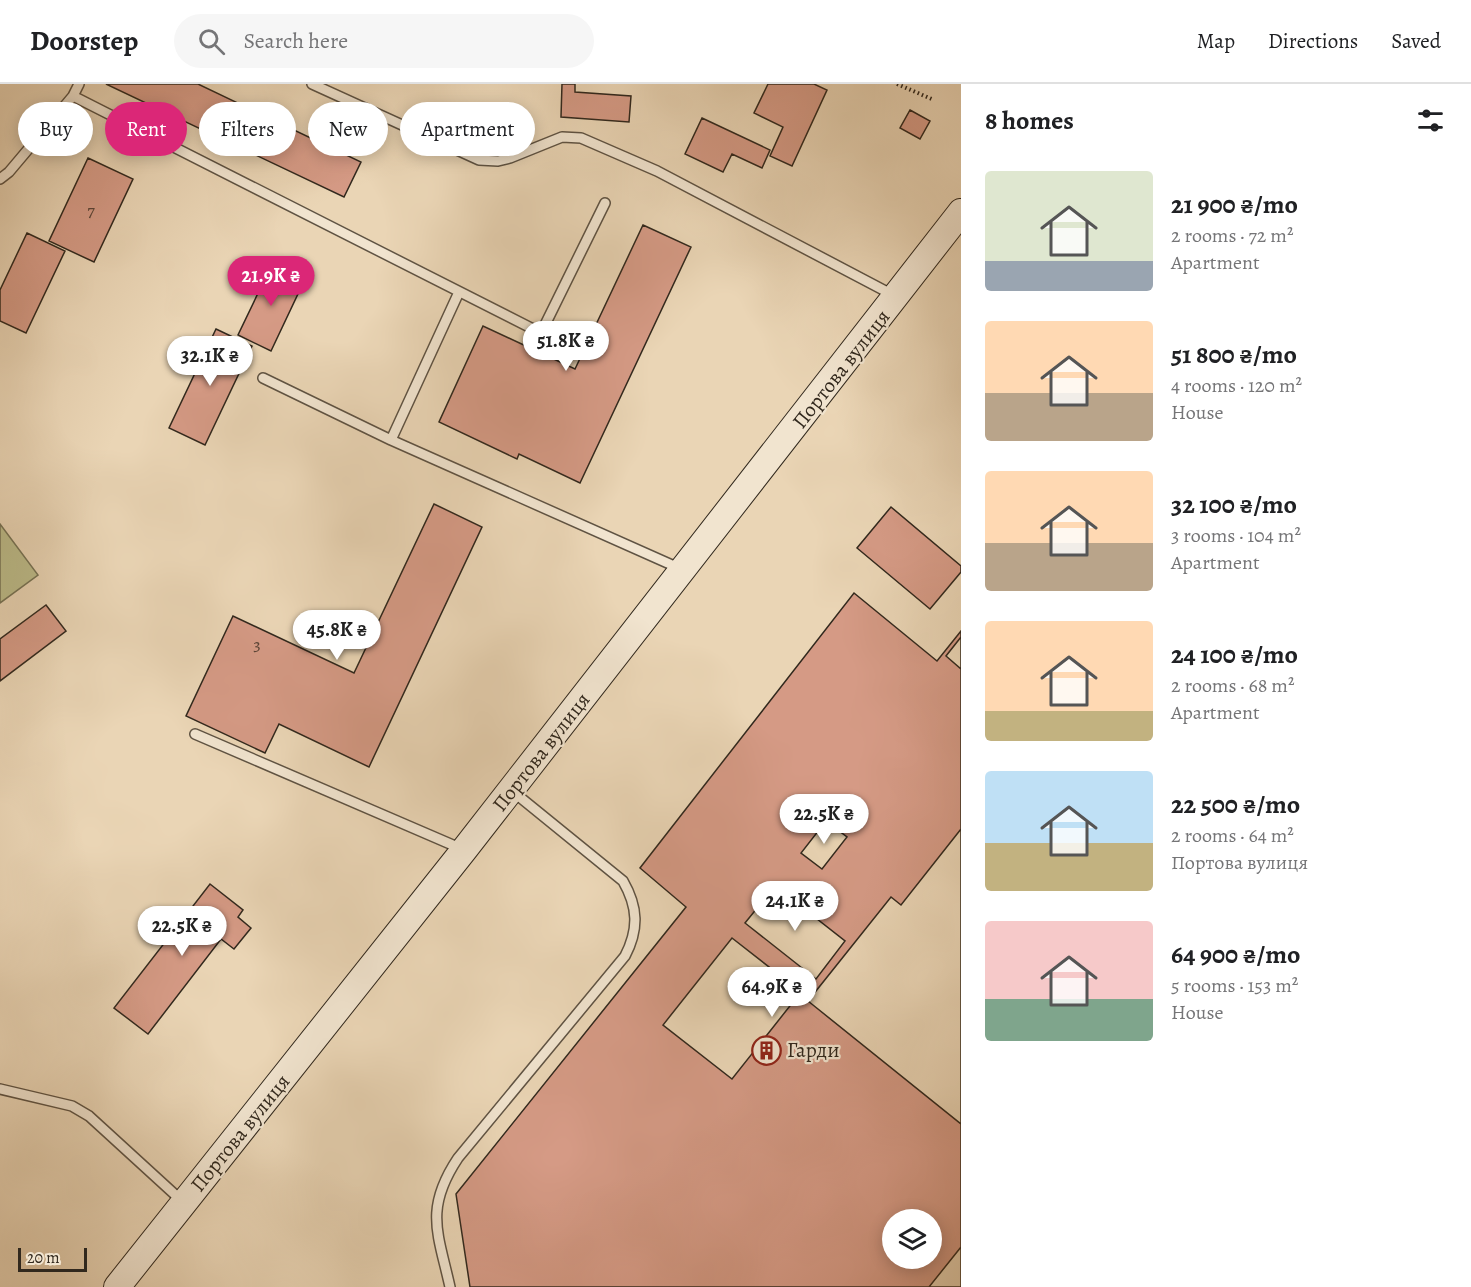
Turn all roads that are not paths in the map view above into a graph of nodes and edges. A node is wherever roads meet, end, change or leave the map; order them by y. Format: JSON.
{"nodes":[{"id":1,"x":79,"y":84,"type":"edge"},
{"id":2,"x":312,"y":84,"type":"edge"},
{"id":3,"x":73,"y":96,"type":"junction"},
{"id":4,"x":0,"y":179,"type":"edge"},
{"id":5,"x":606,"y":203,"type":"dead end"},
{"id":6,"x":961,"y":212,"type":"edge"},
{"id":7,"x":459,"y":291,"type":"junction"},
{"id":8,"x":896,"y":297,"type":"junction"},
{"id":9,"x":263,"y":378,"type":"dead end"},
{"id":10,"x":392,"y":440,"type":"junction"},
{"id":11,"x":684,"y":570,"type":"junction"},
{"id":12,"x":195,"y":734,"type":"dead end"},
{"id":13,"x":511,"y":790,"type":"junction"},
{"id":14,"x":464,"y":850,"type":"junction"},
{"id":15,"x":0,"y":1089,"type":"edge"},
{"id":16,"x":184,"y":1203,"type":"junction"},
{"id":17,"x":117,"y":1287,"type":"edge"},
{"id":18,"x":450,"y":1287,"type":"edge"}],
"edges":[{"from":1,"to":3,"type":"lane"},
{"from":2,"to":8,"type":"lane"},
{"from":3,"to":4,"type":"lane"},
{"from":3,"to":7,"type":"lane"},
{"from":5,"to":7,"type":"lane"},
{"from":6,"to":8,"type":"street","name":"Портова вулиця"},
{"from":7,"to":10,"type":"lane"},
{"from":8,"to":11,"type":"street","name":"Портова вулиця"},
{"from":9,"to":10,"type":"lane"},
{"from":10,"to":11,"type":"lane"},
{"from":11,"to":13,"type":"street","name":"Портова вулиця"},
{"from":12,"to":14,"type":"lane"},
{"from":13,"to":14,"type":"street","name":"Портова вулиця"},
{"from":13,"to":18,"type":"lane"},
{"from":14,"to":16,"type":"street","name":"Портова вулиця"},
{"from":15,"to":16,"type":"lane"},
{"from":16,"to":17,"type":"street","name":"Портова вулиця"}]}
